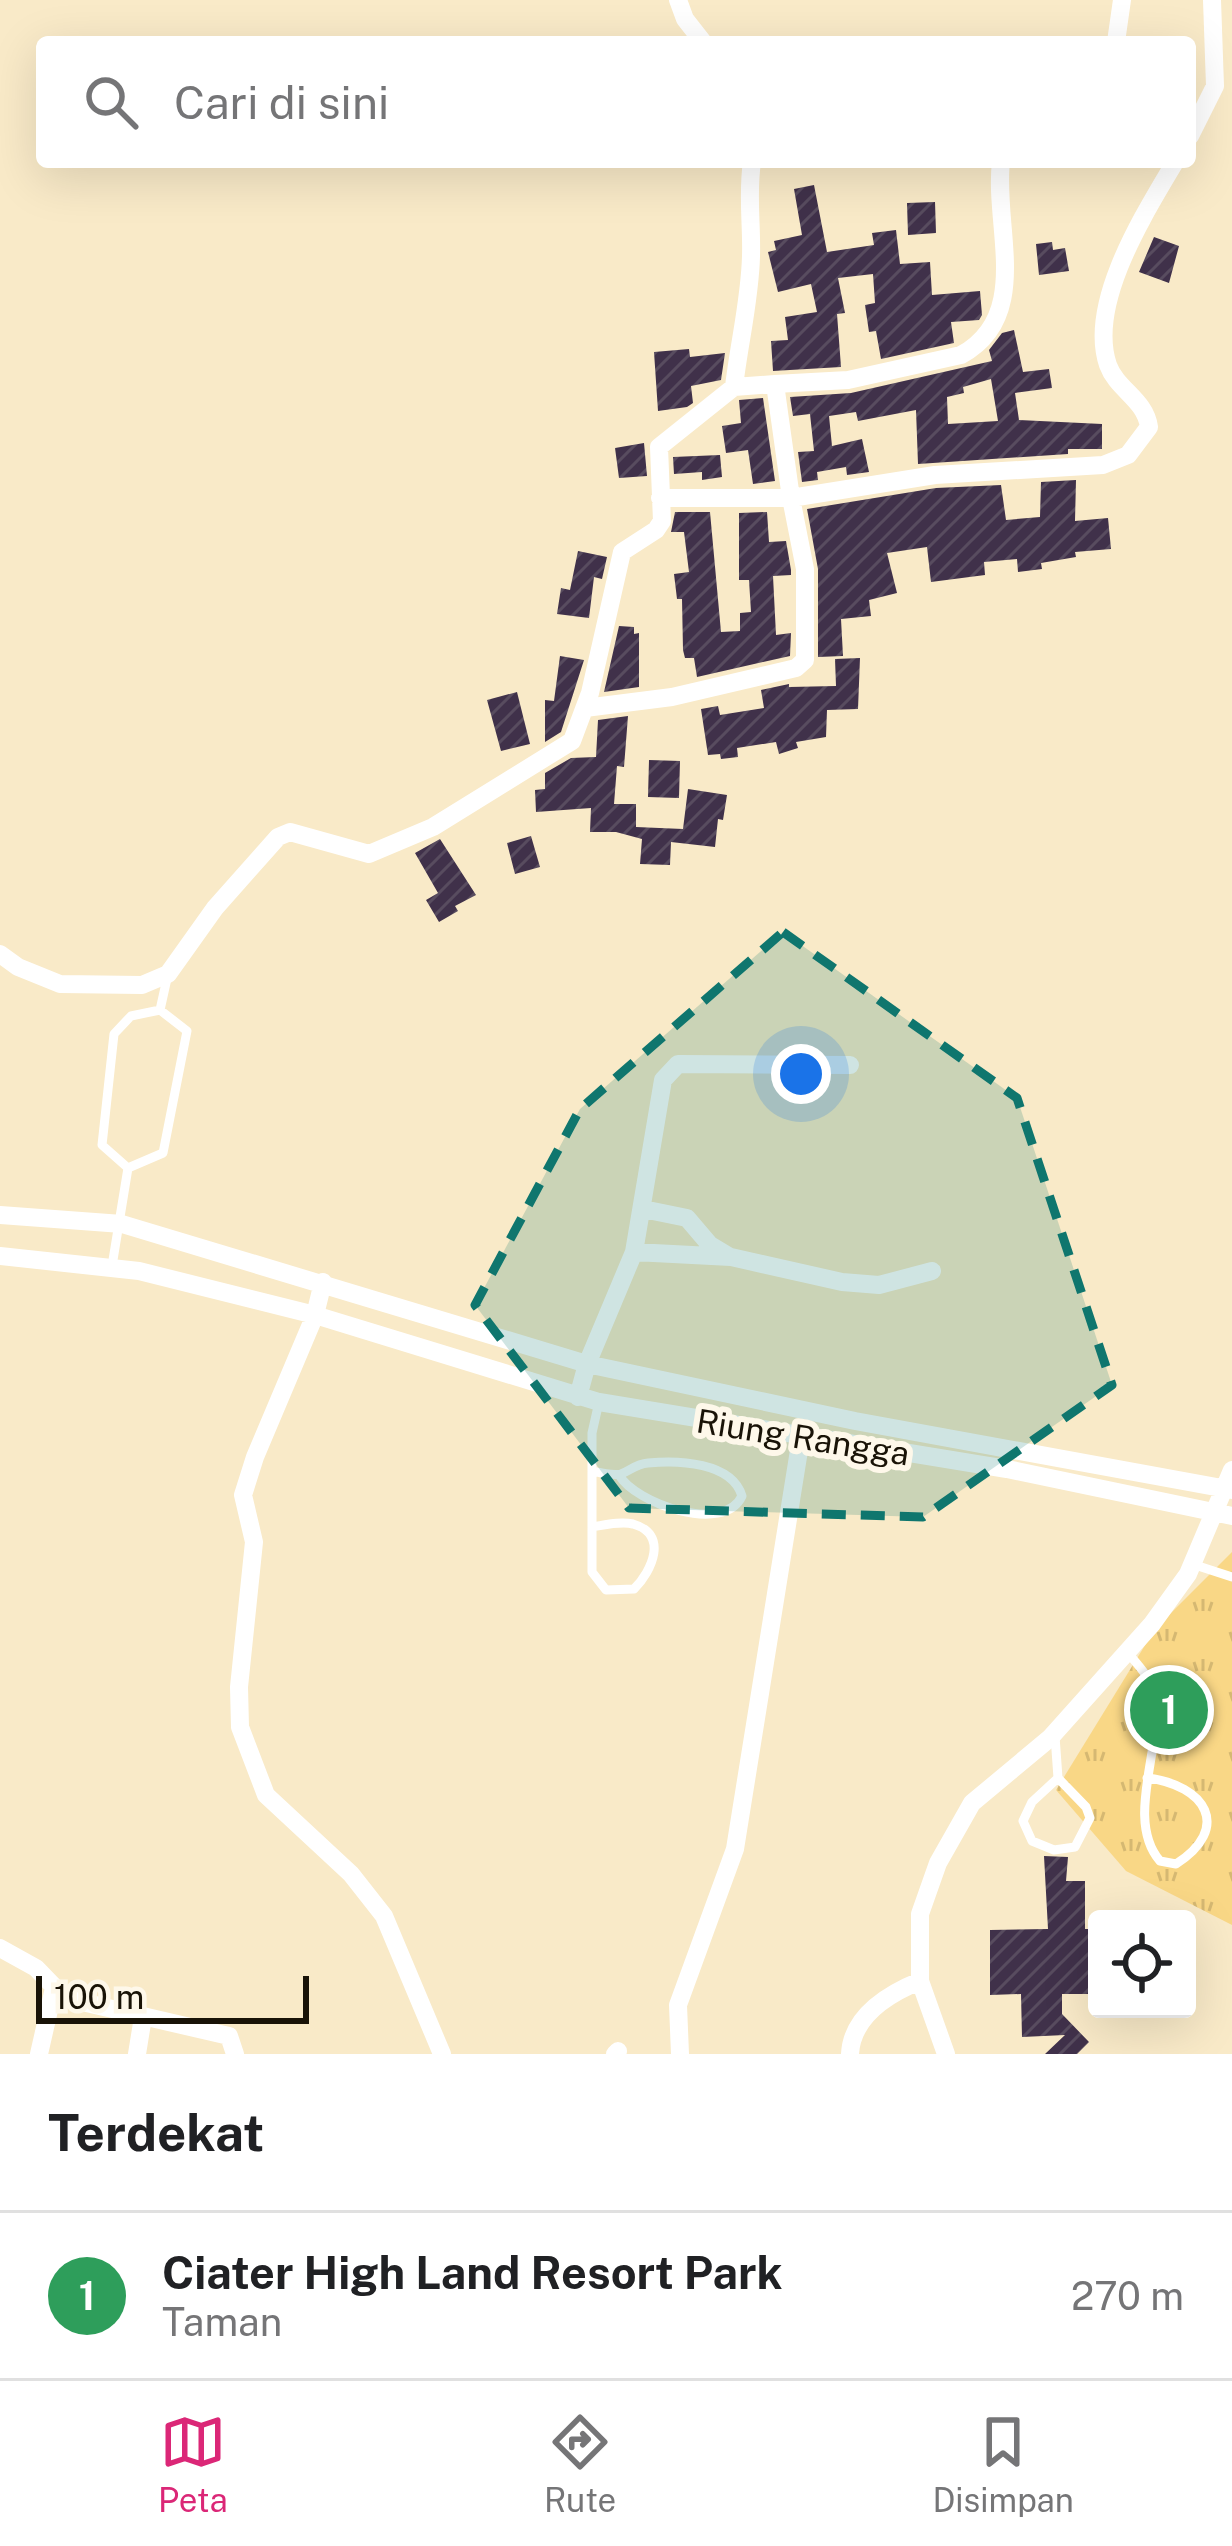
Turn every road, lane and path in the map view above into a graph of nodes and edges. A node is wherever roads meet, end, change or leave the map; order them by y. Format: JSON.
{"nodes":[{"id":1,"x":678,"y":0,"type":"edge"},
{"id":2,"x":1121,"y":0,"type":"edge"},
{"id":3,"x":1212,"y":0,"type":"edge"},
{"id":4,"x":698,"y":36,"type":"edge"},
{"id":5,"x":1117,"y":36,"type":"edge"},
{"id":6,"x":1196,"y":124,"type":"edge"},
{"id":7,"x":751,"y":168,"type":"edge"},
{"id":8,"x":1000,"y":168,"type":"edge"},
{"id":9,"x":1171,"y":168,"type":"edge"},
{"id":10,"x":775,"y":384,"type":"junction"},
{"id":11,"x":734,"y":387,"type":"junction"},
{"id":12,"x":660,"y":498,"type":"junction"},
{"id":13,"x":791,"y":498,"type":"junction"},
{"id":14,"x":585,"y":708,"type":"junction"},
{"id":15,"x":0,"y":954,"type":"edge"},
{"id":16,"x":168,"y":974,"type":"junction"},
{"id":17,"x":160,"y":1010,"type":"junction"},
{"id":18,"x":850,"y":1065,"type":"dead end"},
{"id":19,"x":128,"y":1168,"type":"junction"},
{"id":20,"x":643,"y":1209,"type":"junction"},
{"id":21,"x":0,"y":1215,"type":"edge"},
{"id":22,"x":122,"y":1224,"type":"junction"},
{"id":23,"x":634,"y":1252,"type":"junction"},
{"id":24,"x":0,"y":1256,"type":"edge"},
{"id":25,"x":731,"y":1257,"type":"junction"},
{"id":26,"x":112,"y":1268,"type":"junction"},
{"id":27,"x":932,"y":1271,"type":"dead end"},
{"id":28,"x":323,"y":1282,"type":"junction"},
{"id":29,"x":315,"y":1315,"type":"junction"},
{"id":30,"x":586,"y":1364,"type":"junction"},
{"id":31,"x":578,"y":1397,"type":"junction"},
{"id":32,"x":599,"y":1402,"type":"junction"},
{"id":33,"x":801,"y":1438,"type":"junction"},
{"id":34,"x":592,"y":1471,"type":"junction"},
{"id":35,"x":619,"y":1475,"type":"junction"},
{"id":36,"x":1230,"y":1483,"type":"edge"},
{"id":37,"x":1224,"y":1514,"type":"edge"},
{"id":38,"x":592,"y":1527,"type":"junction"},
{"id":39,"x":1192,"y":1564,"type":"junction"},
{"id":40,"x":1232,"y":1576,"type":"edge"},
{"id":41,"x":1127,"y":1652,"type":"junction"},
{"id":42,"x":1055,"y":1732,"type":"junction"},
{"id":43,"x":1058,"y":1778,"type":"junction"},
{"id":44,"x":1147,"y":1778,"type":"junction"},
{"id":45,"x":0,"y":1948,"type":"edge"},
{"id":46,"x":920,"y":1982,"type":"junction"},
{"id":47,"x":54,"y":1988,"type":"junction"},
{"id":48,"x":143,"y":2017,"type":"junction"},
{"id":49,"x":39,"y":2054,"type":"edge"},
{"id":50,"x":137,"y":2054,"type":"edge"},
{"id":51,"x":236,"y":2054,"type":"edge"},
{"id":52,"x":442,"y":2054,"type":"edge"},
{"id":53,"x":680,"y":2054,"type":"edge"},
{"id":54,"x":850,"y":2054,"type":"edge"},
{"id":55,"x":946,"y":2054,"type":"edge"}],
"edges":[{"from":1,"to":4,"type":"street"},
{"from":2,"to":5,"type":"street"},
{"from":3,"to":6,"type":"street"},
{"from":7,"to":11,"type":"street"},
{"from":8,"to":10,"type":"street"},
{"from":9,"to":13,"type":"street"},
{"from":10,"to":11,"type":"street"},
{"from":10,"to":13,"type":"street"},
{"from":11,"to":12,"type":"street"},
{"from":12,"to":13,"type":"street"},
{"from":12,"to":14,"type":"street"},
{"from":13,"to":14,"type":"street"},
{"from":14,"to":16,"type":"street"},
{"from":15,"to":16,"type":"street"},
{"from":16,"to":17,"type":"lane"},
{"from":17,"to":19,"type":"lane"},
{"from":17,"to":19,"type":"lane"},
{"from":18,"to":20,"type":"street"},
{"from":19,"to":22,"type":"lane"},
{"from":20,"to":23,"type":"street"},
{"from":20,"to":25,"type":"street"},
{"from":21,"to":22,"type":"street"},
{"from":22,"to":26,"type":"lane"},
{"from":22,"to":28,"type":"street"},
{"from":23,"to":25,"type":"street"},
{"from":23,"to":30,"type":"street"},
{"from":24,"to":26,"type":"street","name":"Riung Rangga"},
{"from":25,"to":27,"type":"street"},
{"from":26,"to":29,"type":"street","name":"Riung Rangga"},
{"from":28,"to":29,"type":"street"},
{"from":28,"to":30,"type":"street"},
{"from":29,"to":31,"type":"street","name":"Riung Rangga"},
{"from":29,"to":52,"type":"street"},
{"from":30,"to":31,"type":"street"},
{"from":30,"to":36,"type":"street"},
{"from":31,"to":32,"type":"street","name":"Riung Rangga"},
{"from":32,"to":33,"type":"street","name":"Riung Rangga"},
{"from":32,"to":34,"type":"lane"},
{"from":33,"to":37,"type":"street","name":"Riung Rangga"},
{"from":33,"to":53,"type":"street"},
{"from":34,"to":35,"type":"lane"},
{"from":34,"to":38,"type":"lane"},
{"from":35,"to":35,"type":"lane"},
{"from":36,"to":37,"type":"street"},
{"from":37,"to":39,"type":"street"},
{"from":38,"to":38,"type":"lane"},
{"from":39,"to":40,"type":"lane"},
{"from":39,"to":41,"type":"street"},
{"from":41,"to":42,"type":"street"},
{"from":41,"to":44,"type":"lane"},
{"from":42,"to":43,"type":"lane"},
{"from":42,"to":46,"type":"street"},
{"from":43,"to":43,"type":"lane"},
{"from":44,"to":44,"type":"lane"},
{"from":45,"to":47,"type":"street"},
{"from":46,"to":54,"type":"street"},
{"from":46,"to":55,"type":"street"},
{"from":47,"to":48,"type":"street"},
{"from":47,"to":49,"type":"street"},
{"from":48,"to":50,"type":"street"},
{"from":48,"to":51,"type":"street"}]}
